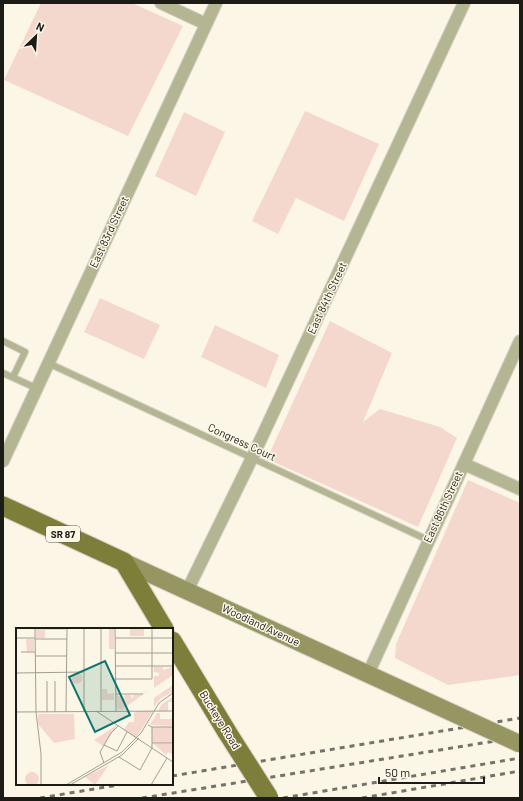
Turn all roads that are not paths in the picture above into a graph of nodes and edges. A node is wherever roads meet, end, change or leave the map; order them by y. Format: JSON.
{"nodes":[{"id":1,"x":161,"y":3,"type":"edge"},
{"id":2,"x":216,"y":3,"type":"edge"},
{"id":3,"x":464,"y":3,"type":"edge"},
{"id":4,"x":206,"y":24,"type":"junction"},
{"id":5,"x":3,"y":341,"type":"edge"},
{"id":6,"x":520,"y":341,"type":"edge"},
{"id":7,"x":48,"y":363,"type":"junction"},
{"id":8,"x":3,"y":372,"type":"edge"},
{"id":9,"x":13,"y":377,"type":"junction"},
{"id":10,"x":36,"y":388,"type":"junction"},
{"id":11,"x":252,"y":458,"type":"junction"},
{"id":12,"x":3,"y":460,"type":"edge"},
{"id":13,"x":464,"y":464,"type":"junction"},
{"id":14,"x":520,"y":489,"type":"edge"},
{"id":15,"x":3,"y":506,"type":"edge"},
{"id":16,"x":428,"y":540,"type":"junction"},
{"id":17,"x":124,"y":562,"type":"junction"},
{"id":18,"x":187,"y":591,"type":"junction"},
{"id":19,"x":163,"y":628,"type":"edge"},
{"id":20,"x":173,"y":643,"type":"edge"},
{"id":21,"x":368,"y":674,"type":"junction"},
{"id":22,"x":520,"y":744,"type":"edge"},
{"id":23,"x":269,"y":798,"type":"edge"}],
"edges":[{"from":1,"to":4,"type":"street"},
{"from":2,"to":4,"type":"street","name":"East 83rd Street"},
{"from":3,"to":11,"type":"street","name":"East 84th Street"},
{"from":4,"to":7,"type":"street","name":"East 83rd Street"},
{"from":5,"to":9,"type":"lane"},
{"from":6,"to":13,"type":"street","name":"East 86th Street"},
{"from":7,"to":10,"type":"street","name":"East 83rd Street"},
{"from":7,"to":11,"type":"lane","name":"Congress Court"},
{"from":8,"to":9,"type":"lane"},
{"from":9,"to":10,"type":"lane"},
{"from":10,"to":12,"type":"street","name":"East 83rd Street"},
{"from":11,"to":16,"type":"lane","name":"Congress Court"},
{"from":11,"to":18,"type":"street","name":"East 84th Street"},
{"from":13,"to":14,"type":"street"},
{"from":13,"to":16,"type":"street","name":"East 86th Street"},
{"from":15,"to":17,"type":"main road","name":"Woodland Avenue","number":"SR 87"},
{"from":16,"to":21,"type":"street","name":"East 86th Street"},
{"from":17,"to":18,"type":"main road","name":"Woodland Avenue"},
{"from":17,"to":19,"type":"main road"},
{"from":18,"to":21,"type":"main road","name":"Woodland Avenue"},
{"from":20,"to":23,"type":"main road","name":"Buckeye Road","bridge":true},
{"from":21,"to":22,"type":"main road","name":"Woodland Avenue","bridge":true}]}
